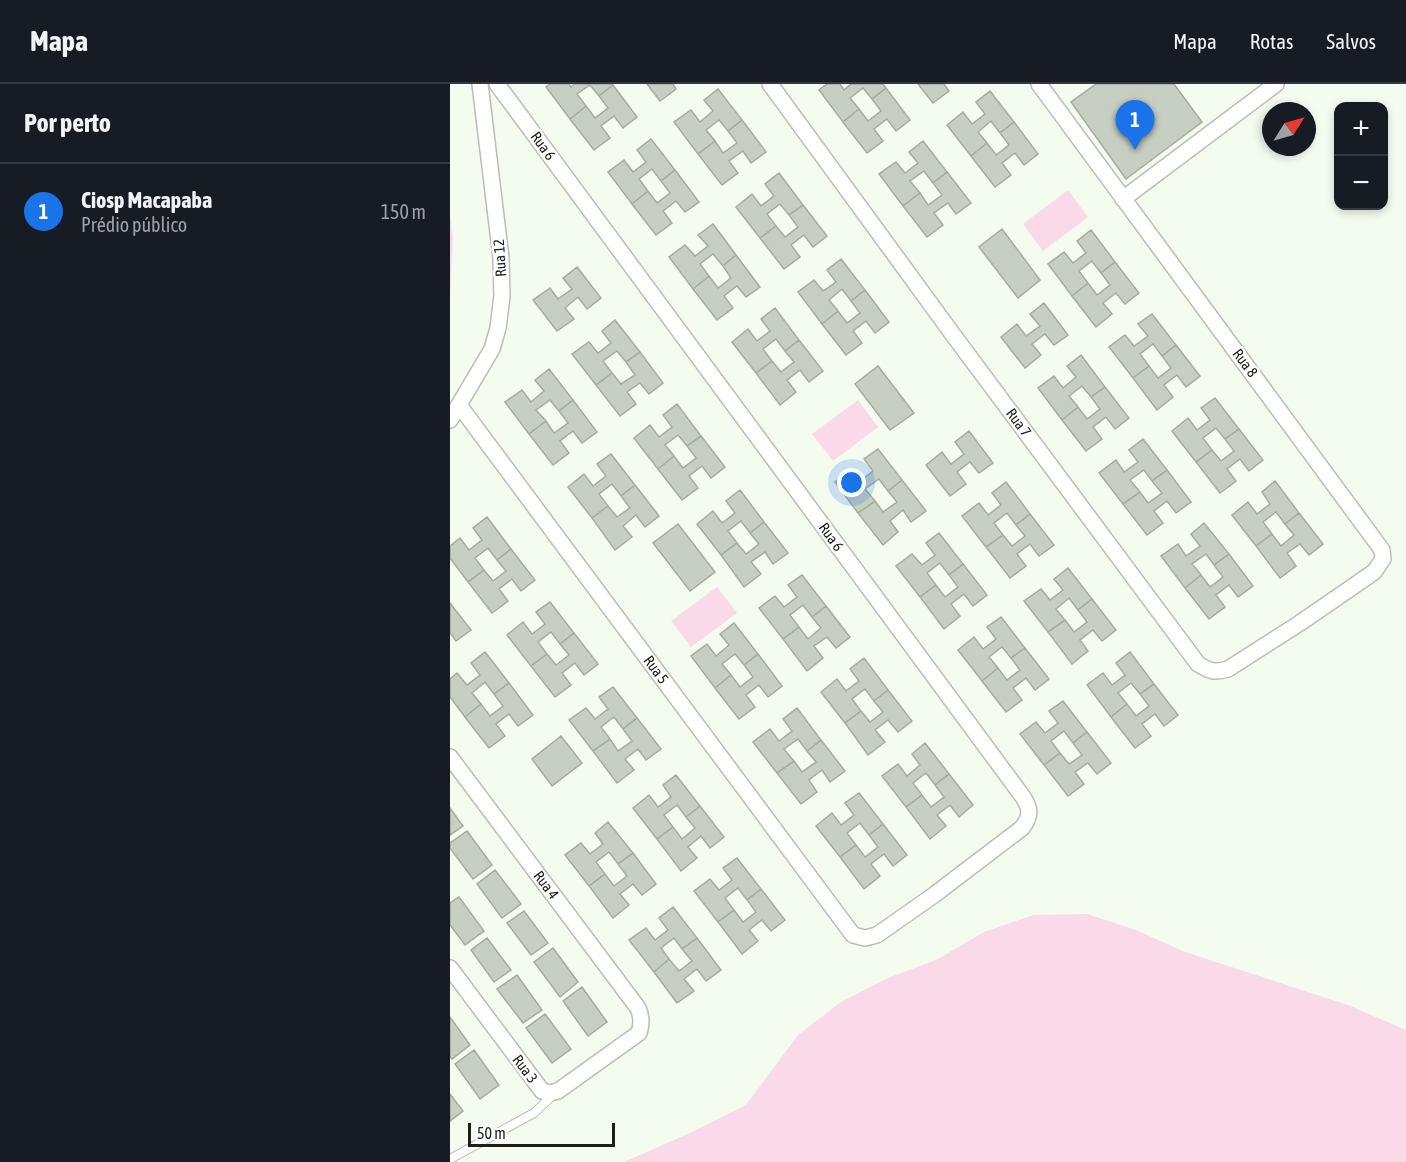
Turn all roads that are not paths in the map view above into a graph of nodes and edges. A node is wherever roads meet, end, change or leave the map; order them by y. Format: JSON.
{"nodes":[{"id":1,"x":480,"y":84,"type":"edge"},
{"id":2,"x":497,"y":84,"type":"edge"},
{"id":3,"x":770,"y":84,"type":"edge"},
{"id":4,"x":1039,"y":84,"type":"edge"},
{"id":5,"x":1276,"y":84,"type":"edge"},
{"id":6,"x":1123,"y":199,"type":"junction"},
{"id":7,"x":459,"y":405,"type":"junction"},
{"id":8,"x":450,"y":420,"type":"edge"},
{"id":9,"x":1300,"y":623,"type":"joint"},
{"id":10,"x":450,"y":757,"type":"edge"},
{"id":11,"x":853,"y":934,"type":"joint"},
{"id":12,"x":450,"y":968,"type":"edge"},
{"id":13,"x":641,"y":1015,"type":"joint"},
{"id":14,"x":558,"y":1091,"type":"junction"},
{"id":15,"x":450,"y":1159,"type":"edge"}],
"edges":[{"from":1,"to":7,"type":"street","name":"Rua 12"},
{"from":2,"to":11,"type":"street","name":"Rua 6"},
{"from":3,"to":9,"type":"street","name":"Rua 7"},
{"from":4,"to":6,"type":"street","name":"Rua 8"},
{"from":5,"to":6,"type":"street"},
{"from":6,"to":9,"type":"street","name":"Rua 8"},
{"from":7,"to":8,"type":"street","name":"Rua 12"},
{"from":7,"to":11,"type":"street","name":"Rua 5"},
{"from":10,"to":13,"type":"street","name":"Rua 4"},
{"from":12,"to":14,"type":"street","name":"Rua 3"},
{"from":13,"to":14,"type":"street","name":"Rua 3"},
{"from":14,"to":15,"type":"lane"}]}
